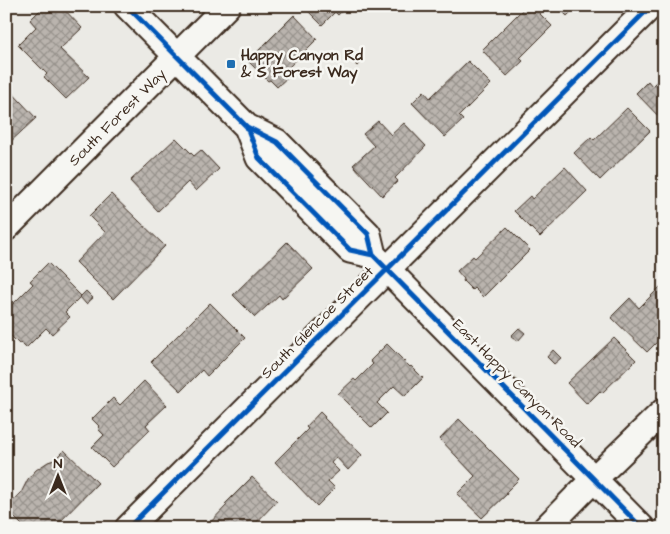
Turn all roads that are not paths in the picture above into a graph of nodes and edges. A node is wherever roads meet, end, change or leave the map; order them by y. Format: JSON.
{"nodes":[{"id":1,"x":127,"y":6,"type":"edge"},
{"id":2,"x":227,"y":6,"type":"edge"},
{"id":3,"x":651,"y":6,"type":"edge"},
{"id":4,"x":177,"y":57,"type":"junction"},
{"id":5,"x":6,"y":228,"type":"edge"},
{"id":6,"x":380,"y":262,"type":"junction"},
{"id":7,"x":664,"y":411,"type":"edge"},
{"id":8,"x":594,"y":479,"type":"junction"},
{"id":9,"x":128,"y":528,"type":"edge"},
{"id":10,"x":546,"y":528,"type":"edge"},
{"id":11,"x":642,"y":528,"type":"edge"}],
"edges":[{"from":1,"to":4,"type":"street"},
{"from":2,"to":4,"type":"street","name":"South Forest Way"},
{"from":3,"to":6,"type":"street","name":"South Glencoe Street"},
{"from":4,"to":5,"type":"street","name":"South Forest Way"},
{"from":4,"to":6,"type":"street"},
{"from":6,"to":8,"type":"street","name":"East Happy Canyon Road"},
{"from":6,"to":9,"type":"street","name":"South Glencoe Street"},
{"from":7,"to":8,"type":"street"},
{"from":8,"to":10,"type":"street"},
{"from":8,"to":11,"type":"street","name":"East Happy Canyon Road"}]}
